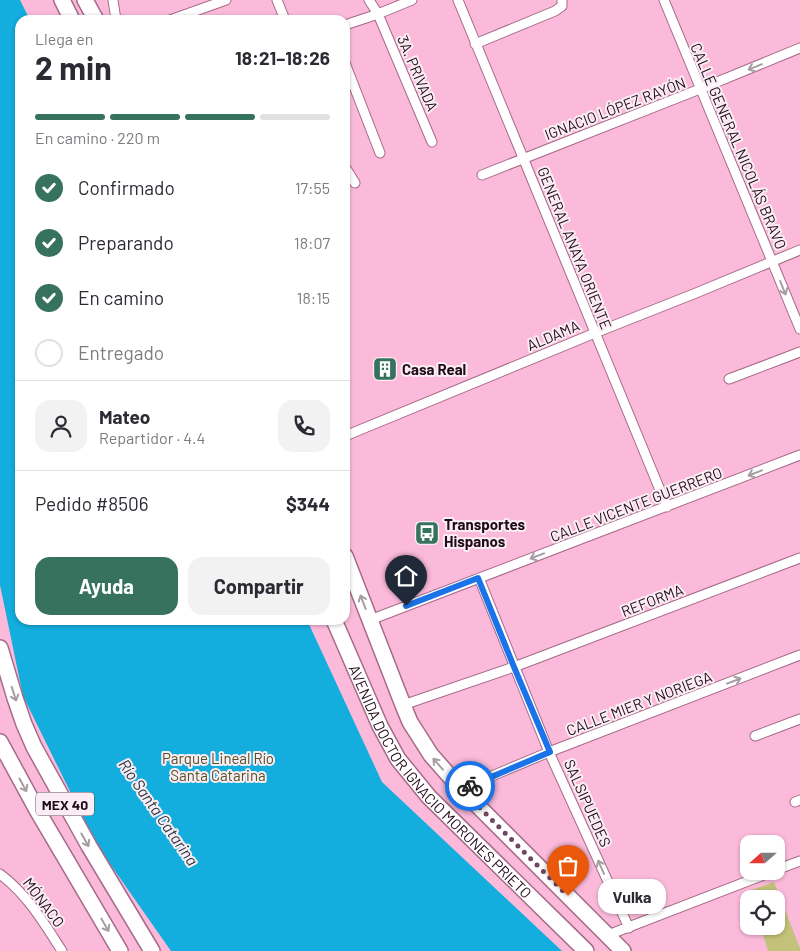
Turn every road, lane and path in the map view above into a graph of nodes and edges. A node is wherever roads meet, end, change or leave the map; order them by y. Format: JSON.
{"nodes":[{"id":1,"x":62,"y":0,"type":"edge"},
{"id":2,"x":85,"y":0,"type":"edge"},
{"id":3,"x":113,"y":0,"type":"edge"},
{"id":4,"x":226,"y":0,"type":"edge"},
{"id":5,"x":277,"y":0,"type":"edge"},
{"id":6,"x":369,"y":0,"type":"edge"},
{"id":7,"x":412,"y":0,"type":"edge"},
{"id":8,"x":458,"y":0,"type":"edge"},
{"id":9,"x":664,"y":0,"type":"edge"},
{"id":10,"x":561,"y":4,"type":"edge"},
{"id":11,"x":378,"y":14,"type":"junction"},
{"id":12,"x":70,"y":15,"type":"edge"},
{"id":13,"x":93,"y":15,"type":"edge"},
{"id":14,"x":115,"y":15,"type":"edge"},
{"id":15,"x":184,"y":15,"type":"edge"},
{"id":16,"x":283,"y":15,"type":"edge"},
{"id":17,"x":350,"y":23,"type":"edge"},
{"id":18,"x":475,"y":44,"type":"junction"},
{"id":19,"x":800,"y":48,"type":"edge"},
{"id":20,"x":350,"y":76,"type":"edge"},
{"id":21,"x":700,"y":89,"type":"junction"},
{"id":22,"x":432,"y":142,"type":"dead end"},
{"id":23,"x":380,"y":153,"type":"dead end"},
{"id":24,"x":523,"y":159,"type":"junction"},
{"id":25,"x":350,"y":175,"type":"edge"},
{"id":26,"x":482,"y":175,"type":"dead end"},
{"id":27,"x":355,"y":183,"type":"dead end"},
{"id":28,"x":800,"y":250,"type":"edge"},
{"id":29,"x":772,"y":262,"type":"junction"},
{"id":30,"x":800,"y":329,"type":"edge"},
{"id":31,"x":595,"y":332,"type":"junction"},
{"id":32,"x":800,"y":352,"type":"edge"},
{"id":33,"x":730,"y":379,"type":"dead end"},
{"id":34,"x":350,"y":434,"type":"edge"},
{"id":35,"x":800,"y":455,"type":"edge"},
{"id":36,"x":667,"y":507,"type":"junction"},
{"id":37,"x":800,"y":558,"type":"edge"},
{"id":38,"x":350,"y":569,"type":"edge"},
{"id":39,"x":478,"y":578,"type":"junction"},
{"id":40,"x":370,"y":620,"type":"junction"},
{"id":41,"x":336,"y":625,"type":"edge"},
{"id":42,"x":343,"y":625,"type":"edge"},
{"id":43,"x":0,"y":648,"type":"edge"},
{"id":44,"x":800,"y":655,"type":"edge"},
{"id":45,"x":514,"y":667,"type":"junction"},
{"id":46,"x":358,"y":677,"type":"junction"},
{"id":47,"x":403,"y":705,"type":"junction"},
{"id":48,"x":800,"y":719,"type":"edge"},
{"id":49,"x":755,"y":736,"type":"dead end"},
{"id":50,"x":0,"y":742,"type":"edge"},
{"id":51,"x":550,"y":752,"type":"junction"},
{"id":52,"x":461,"y":789,"type":"junction"},
{"id":53,"x":800,"y":861,"type":"edge"},
{"id":54,"x":785,"y":867,"type":"edge"},
{"id":55,"x":0,"y":874,"type":"edge"},
{"id":56,"x":752,"y":880,"type":"edge"},
{"id":57,"x":629,"y":928,"type":"junction"},
{"id":58,"x":608,"y":936,"type":"junction"},
{"id":59,"x":62,"y":951,"type":"edge"},
{"id":60,"x":120,"y":951,"type":"edge"},
{"id":61,"x":152,"y":951,"type":"edge"},
{"id":62,"x":586,"y":951,"type":"edge"},
{"id":63,"x":623,"y":951,"type":"edge"}],
"edges":[{"from":1,"to":12,"type":"highway"},
{"from":2,"to":13,"type":"highway"},
{"from":3,"to":14,"type":"street"},
{"from":4,"to":15,"type":"street"},
{"from":5,"to":16,"type":"street"},
{"from":6,"to":11,"type":"street","name":"3A. PRIVADA"},
{"from":7,"to":11,"type":"street"},
{"from":8,"to":18,"type":"street","name":"GENERAL ANAYA ORIENTE"},
{"from":9,"to":21,"type":"street","name":"CALLE GENERAL NICOLÁS BRAVO"},
{"from":10,"to":18,"type":"street"},
{"from":11,"to":17,"type":"street"},
{"from":11,"to":22,"type":"street","name":"3A. PRIVADA"},
{"from":18,"to":24,"type":"street","name":"GENERAL ANAYA ORIENTE"},
{"from":19,"to":21,"type":"street","name":"IGNACIO LÓPEZ RAYÓN","one_way":true},
{"from":20,"to":23,"type":"street"},
{"from":21,"to":24,"type":"street","name":"IGNACIO LÓPEZ RAYÓN"},
{"from":21,"to":29,"type":"street","name":"CALLE GENERAL NICOLÁS BRAVO"},
{"from":24,"to":26,"type":"street","name":"IGNACIO LÓPEZ RAYÓN"},
{"from":24,"to":31,"type":"street","name":"GENERAL ANAYA ORIENTE"},
{"from":25,"to":27,"type":"street"},
{"from":28,"to":29,"type":"street","name":"ALDAMA"},
{"from":29,"to":30,"type":"street","name":"CALLE GENERAL NICOLÁS BRAVO","one_way":true},
{"from":29,"to":31,"type":"street","name":"ALDAMA"},
{"from":31,"to":34,"type":"street","name":"ALDAMA"},
{"from":31,"to":36,"type":"street","name":"GENERAL ANAYA ORIENTE"},
{"from":32,"to":33,"type":"street"},
{"from":35,"to":36,"type":"street","name":"CALLE VICENTE GUERRERO","one_way":true},
{"from":36,"to":39,"type":"street","name":"CALLE VICENTE GUERRERO","one_way":true},
{"from":37,"to":45,"type":"street","name":"REFORMA"},
{"from":40,"to":38,"type":"highway","name":"AVENIDA DOCTOR IGNACIO MORONES PRIETO","one_way":true},
{"from":39,"to":40,"type":"street","name":"CALLE VICENTE GUERRERO"},
{"from":39,"to":45,"type":"street","name":"SALSIPUEDES"},
{"from":40,"to":47,"type":"highway","name":"AVENIDA DOCTOR IGNACIO MORONES PRIETO"},
{"from":41,"to":46,"type":"highway","name":"AVENIDA DOCTOR IGNACIO MORONES PRIETO"},
{"from":42,"to":46,"type":"highway"},
{"from":43,"to":61,"type":"highway","number":"MEX 40","one_way":true},
{"from":51,"to":44,"type":"street","name":"CALLE MIER Y NORIEGA","one_way":true},
{"from":45,"to":47,"type":"street","name":"REFORMA"},
{"from":45,"to":51,"type":"street","name":"SALSIPUEDES"},
{"from":46,"to":62,"type":"highway","name":"AVENIDA DOCTOR IGNACIO MORONES PRIETO"},
{"from":52,"to":47,"type":"highway","name":"AVENIDA DOCTOR IGNACIO MORONES PRIETO","one_way":true},
{"from":48,"to":49,"type":"street"},
{"from":50,"to":60,"type":"highway","number":"MEX 40","one_way":true},
{"from":51,"to":52,"type":"street","name":"CALLE MIER Y NORIEGA"},
{"from":57,"to":51,"type":"street","name":"SALSIPUEDES","one_way":true},
{"from":52,"to":58,"type":"highway","name":"AVENIDA DOCTOR IGNACIO MORONES PRIETO"},
{"from":53,"to":54,"type":"street"},
{"from":55,"to":59,"type":"street","name":"MÓNACO"},
{"from":56,"to":57,"type":"street"},
{"from":57,"to":58,"type":"street"},
{"from":58,"to":63,"type":"highway","name":"AVENIDA DOCTOR IGNACIO MORONES PRIETO"}]}
